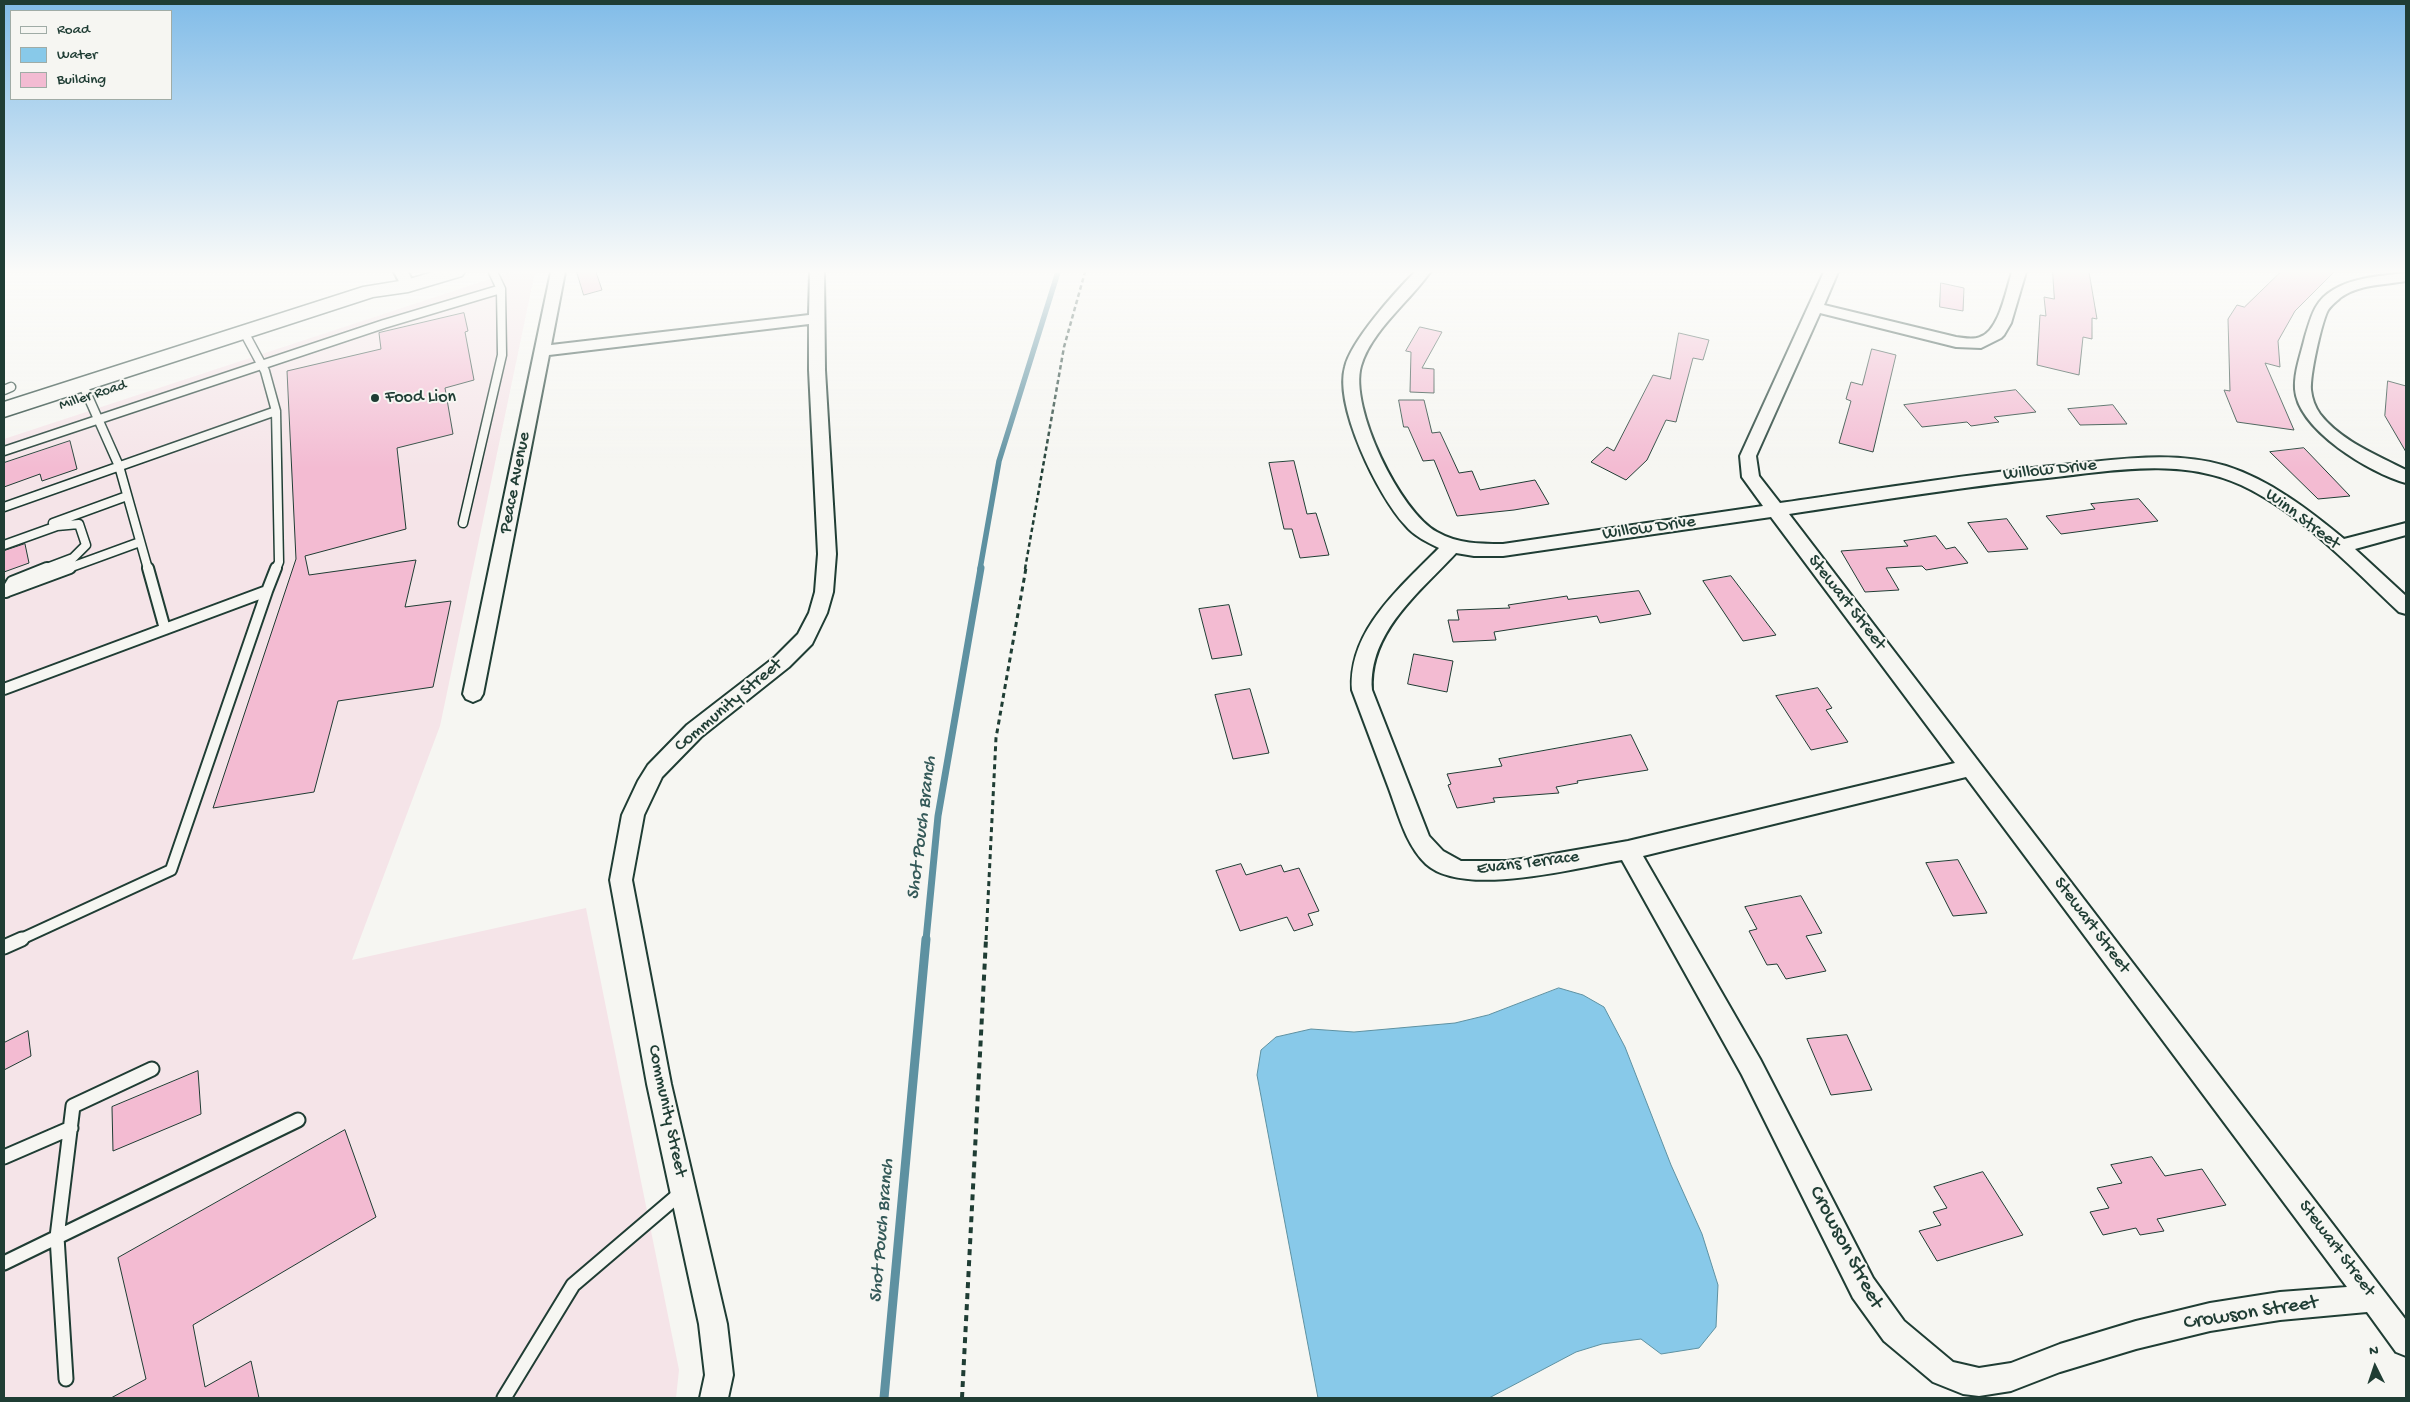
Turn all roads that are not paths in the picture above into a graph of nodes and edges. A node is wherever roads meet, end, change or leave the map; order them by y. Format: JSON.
{"nodes":[{"id":1,"x":346,"y":337,"type":"edge"},
{"id":2,"x":502,"y":337,"type":"edge"},
{"id":3,"x":545,"y":337,"type":"edge"},
{"id":4,"x":662,"y":337,"type":"edge"},
{"id":5,"x":817,"y":337,"type":"edge"},
{"id":6,"x":1369,"y":337,"type":"edge"},
{"id":7,"x":1802,"y":337,"type":"edge"},
{"id":8,"x":1938,"y":337,"type":"edge"},
{"id":9,"x":1993,"y":337,"type":"edge"},
{"id":10,"x":2314,"y":337,"type":"edge"},
{"id":11,"x":247,"y":338,"type":"joint"},
{"id":12,"x":542,"y":351,"type":"junction"},
{"id":13,"x":261,"y":364,"type":"junction"},
{"id":14,"x":84,"y":391,"type":"junction"},
{"id":15,"x":4,"y":410,"type":"edge"},
{"id":16,"x":276,"y":411,"type":"junction"},
{"id":17,"x":96,"y":420,"type":"junction"},
{"id":18,"x":4,"y":425,"type":"edge"},
{"id":19,"x":4,"y":451,"type":"edge"},
{"id":20,"x":2182,"y":463,"type":"joint"},
{"id":21,"x":119,"y":466,"type":"junction"},
{"id":22,"x":2406,"y":477,"type":"edge"},
{"id":23,"x":127,"y":496,"type":"junction"},
{"id":24,"x":4,"y":507,"type":"edge"},
{"id":25,"x":1775,"y":510,"type":"junction"},
{"id":26,"x":463,"y":523,"type":"dead end"},
{"id":27,"x":2406,"y":529,"type":"edge"},
{"id":28,"x":4,"y":540,"type":"edge"},
{"id":29,"x":140,"y":542,"type":"junction"},
{"id":30,"x":4,"y":545,"type":"edge"},
{"id":31,"x":1451,"y":547,"type":"junction"},
{"id":32,"x":2339,"y":547,"type":"junction"},
{"id":33,"x":267,"y":591,"type":"junction"},
{"id":34,"x":5,"y":592,"type":"edge"},
{"id":35,"x":2406,"y":607,"type":"edge"},
{"id":36,"x":165,"y":629,"type":"junction"},
{"id":37,"x":4,"y":689,"type":"edge"},
{"id":38,"x":473,"y":694,"type":"dead end"},
{"id":39,"x":1972,"y":767,"type":"junction"},
{"id":40,"x":1628,"y":850,"type":"junction"},
{"id":41,"x":4,"y":947,"type":"edge"},
{"id":42,"x":152,"y":1069,"type":"dead end"},
{"id":43,"x":298,"y":1120,"type":"dead end"},
{"id":44,"x":71,"y":1128,"type":"junction"},
{"id":45,"x":4,"y":1157,"type":"edge"},
{"id":46,"x":683,"y":1191,"type":"junction"},
{"id":47,"x":57,"y":1237,"type":"junction"},
{"id":48,"x":4,"y":1263,"type":"edge"},
{"id":49,"x":2373,"y":1298,"type":"junction"},
{"id":50,"x":2406,"y":1342,"type":"edge"},
{"id":51,"x":66,"y":1380,"type":"dead end"},
{"id":52,"x":504,"y":1398,"type":"edge"},
{"id":53,"x":714,"y":1398,"type":"edge"}],
"edges":[{"from":1,"to":13,"type":"lane"},
{"from":2,"to":26,"type":"lane"},
{"from":3,"to":12,"type":"street","name":"Peace Avenue"},
{"from":4,"to":12,"type":"street"},
{"from":5,"to":46,"type":"street","name":"Community Street"},
{"from":6,"to":31,"type":"street","name":"Willow Drive"},
{"from":7,"to":25,"type":"street","name":"Stewart Street"},
{"from":8,"to":9,"type":"street"},
{"from":10,"to":22,"type":"street"},
{"from":11,"to":13,"type":"lane"},
{"from":11,"to":14,"type":"main road","name":"Miller Road"},
{"from":12,"to":38,"type":"street","name":"Peace Avenue"},
{"from":13,"to":16,"type":"lane"},
{"from":13,"to":17,"type":"lane"},
{"from":14,"to":15,"type":"main road","name":"Miller Road"},
{"from":14,"to":17,"type":"lane"},
{"from":14,"to":18,"type":"main road","name":"Miller Road"},
{"from":16,"to":21,"type":"lane"},
{"from":16,"to":33,"type":"lane"},
{"from":17,"to":19,"type":"lane"},
{"from":17,"to":21,"type":"lane"},
{"from":20,"to":25,"type":"street","name":"Willow Drive"},
{"from":20,"to":32,"type":"street","name":"Winn Street"},
{"from":21,"to":23,"type":"lane"},
{"from":21,"to":24,"type":"lane"},
{"from":23,"to":28,"type":"lane"},
{"from":23,"to":29,"type":"lane"},
{"from":25,"to":31,"type":"street","name":"Willow Drive"},
{"from":25,"to":39,"type":"street","name":"Stewart Street"},
{"from":27,"to":32,"type":"street"},
{"from":29,"to":34,"type":"lane"},
{"from":29,"to":36,"type":"lane"},
{"from":30,"to":34,"type":"lane"},
{"from":31,"to":40,"type":"street","name":"Evans Terrace"},
{"from":32,"to":35,"type":"street","name":"Winn Street"},
{"from":33,"to":36,"type":"lane"},
{"from":33,"to":41,"type":"lane"},
{"from":36,"to":37,"type":"lane"},
{"from":39,"to":40,"type":"street","name":"Evans Terrace"},
{"from":39,"to":49,"type":"street","name":"Stewart Street"},
{"from":40,"to":49,"type":"street","name":"Crowson Street"},
{"from":42,"to":44,"type":"lane"},
{"from":43,"to":47,"type":"lane"},
{"from":44,"to":45,"type":"lane"},
{"from":44,"to":47,"type":"lane"},
{"from":46,"to":52,"type":"lane"},
{"from":46,"to":53,"type":"street","name":"Community Street"},
{"from":47,"to":48,"type":"lane"},
{"from":47,"to":51,"type":"lane"},
{"from":49,"to":50,"type":"street","name":"Stewart Street"}]}
